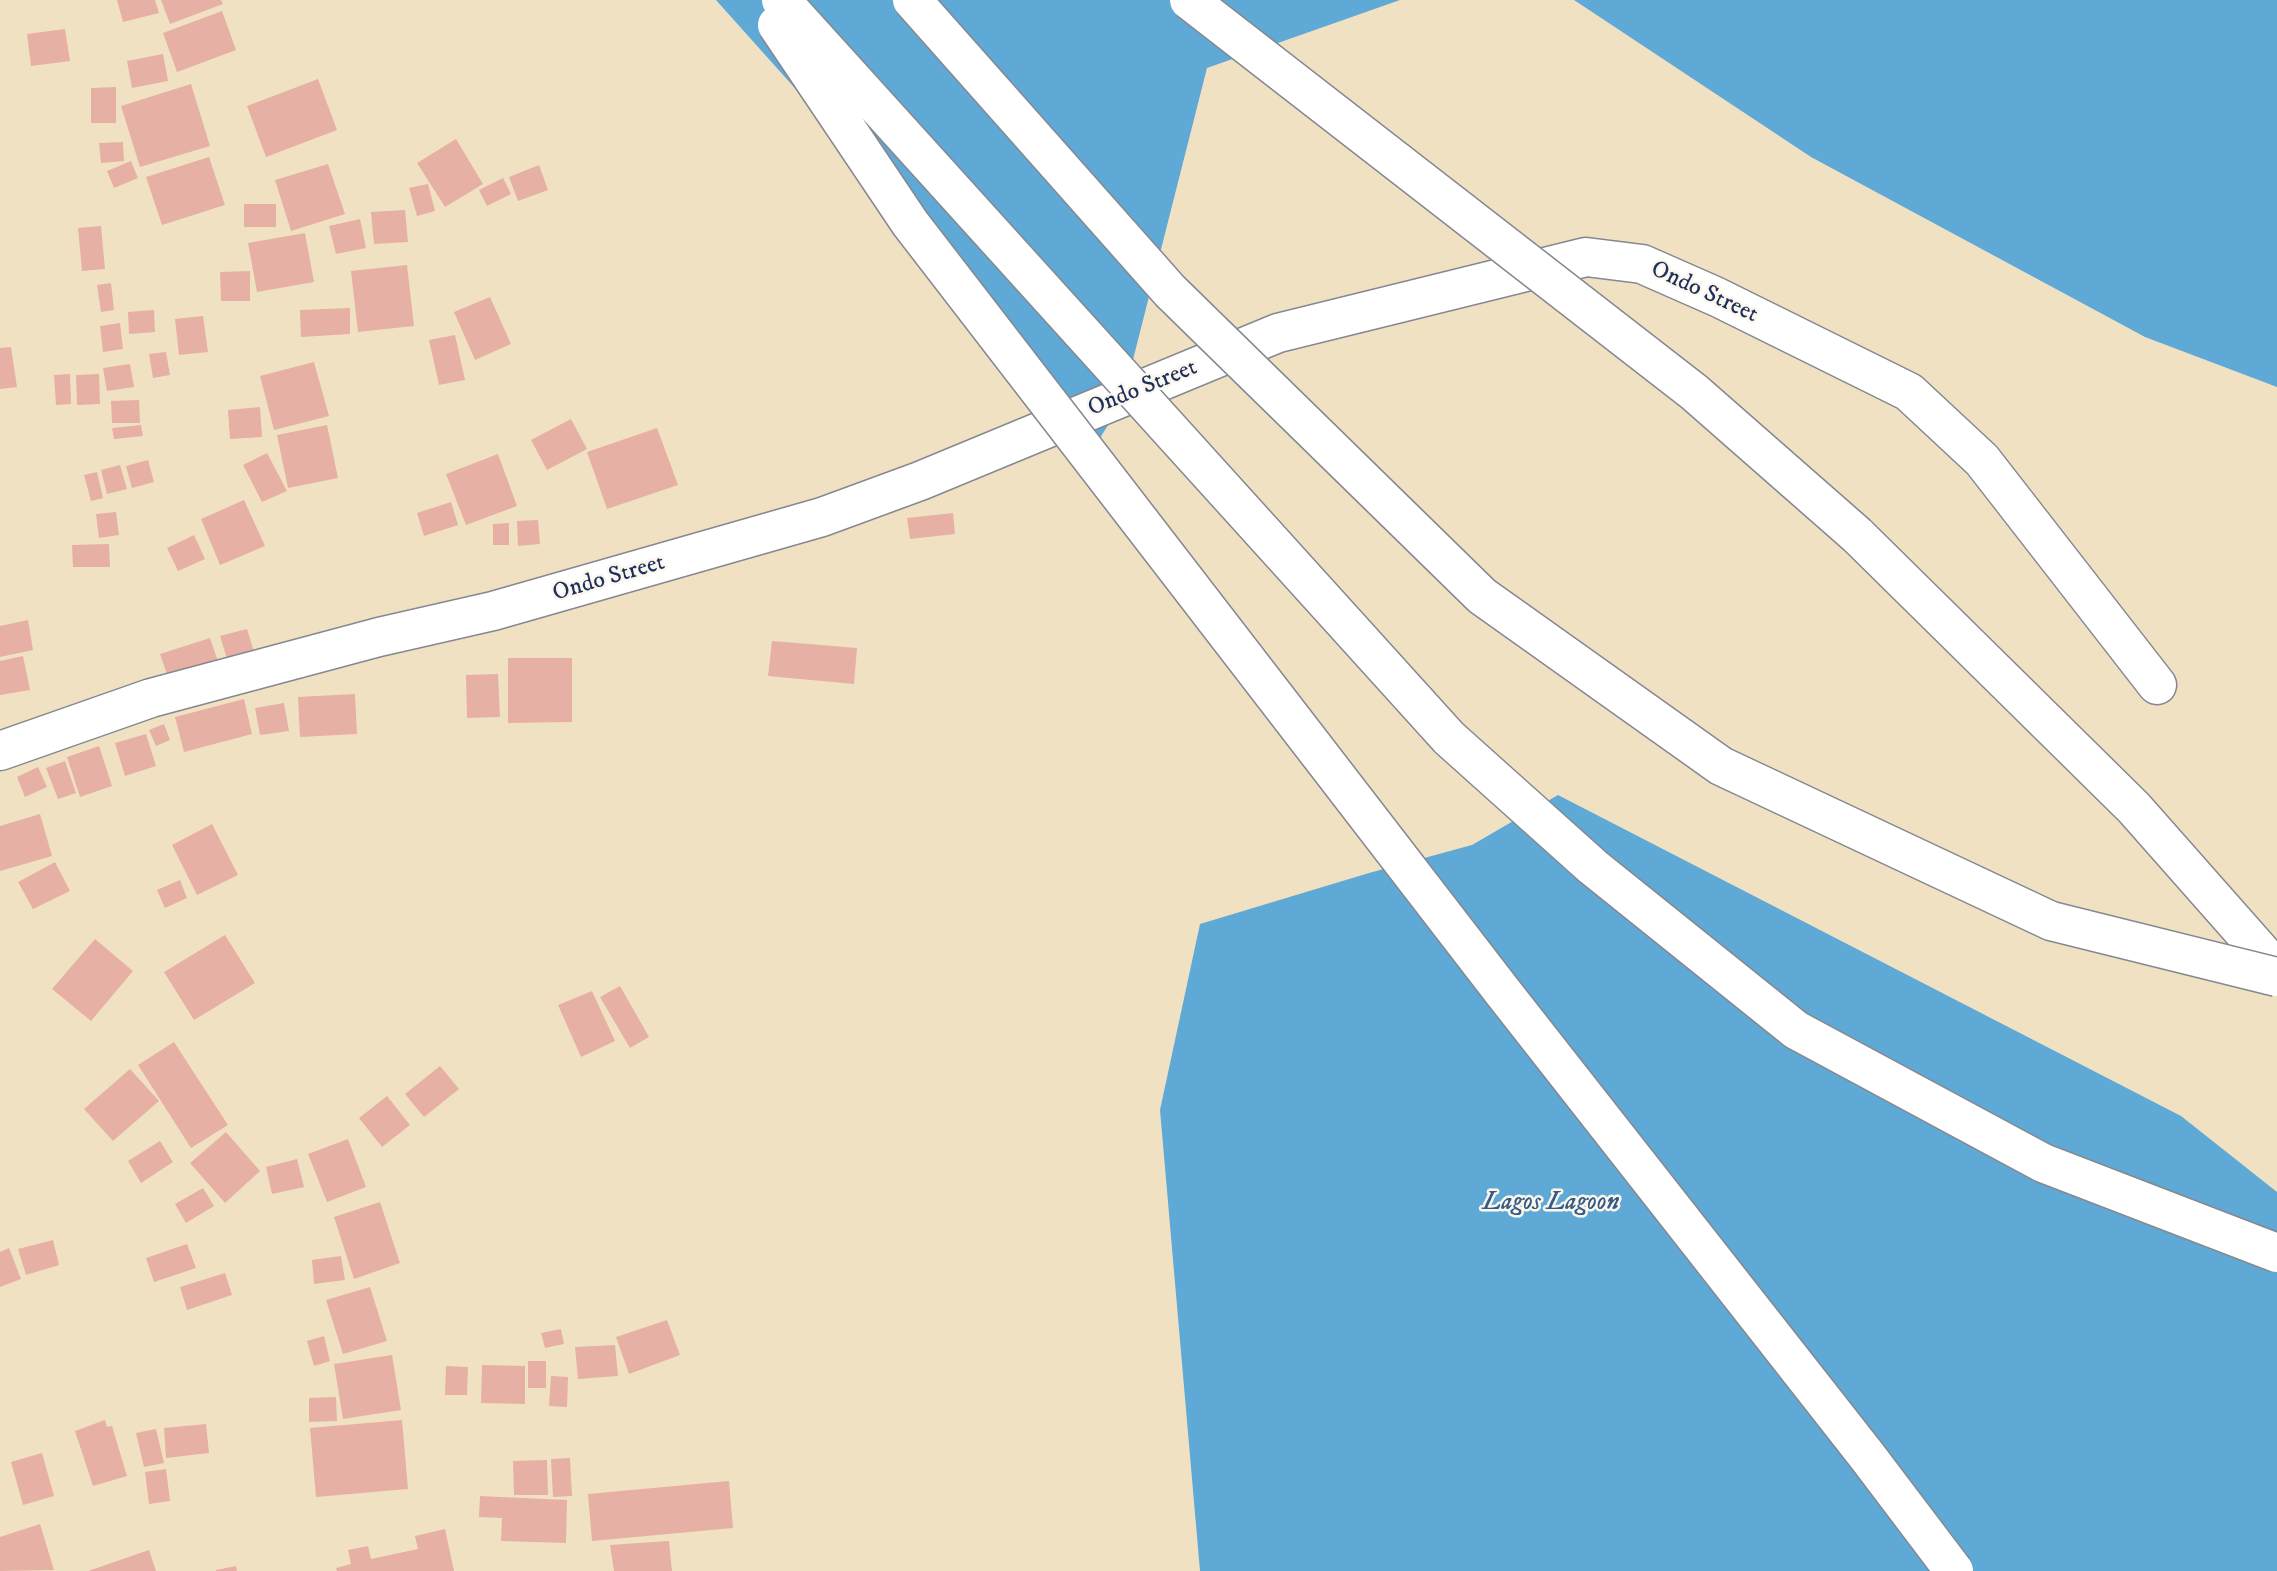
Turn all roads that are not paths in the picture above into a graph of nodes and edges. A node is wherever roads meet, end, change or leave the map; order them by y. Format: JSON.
{"nodes":[{"id":1,"x":760,"y":0,"type":"edge"},
{"id":2,"x":780,"y":0,"type":"edge"},
{"id":3,"x":912,"y":0,"type":"edge"},
{"id":4,"x":1189,"y":0,"type":"edge"},
{"id":5,"x":2157,"y":685,"type":"dead end"},
{"id":6,"x":0,"y":751,"type":"edge"},
{"id":7,"x":2277,"y":970,"type":"edge"},
{"id":8,"x":2277,"y":977,"type":"edge"},
{"id":9,"x":2277,"y":1253,"type":"edge"},
{"id":10,"x":1954,"y":1571,"type":"edge"}],
"edges":[{"from":1,"to":10,"type":"main road","bridge":true},
{"from":2,"to":9,"type":"main road","bridge":true},
{"from":3,"to":8,"type":"main road","bridge":true},
{"from":4,"to":7,"type":"main road","bridge":true},
{"from":5,"to":6,"type":"main road","name":"Ondo Street"}]}
